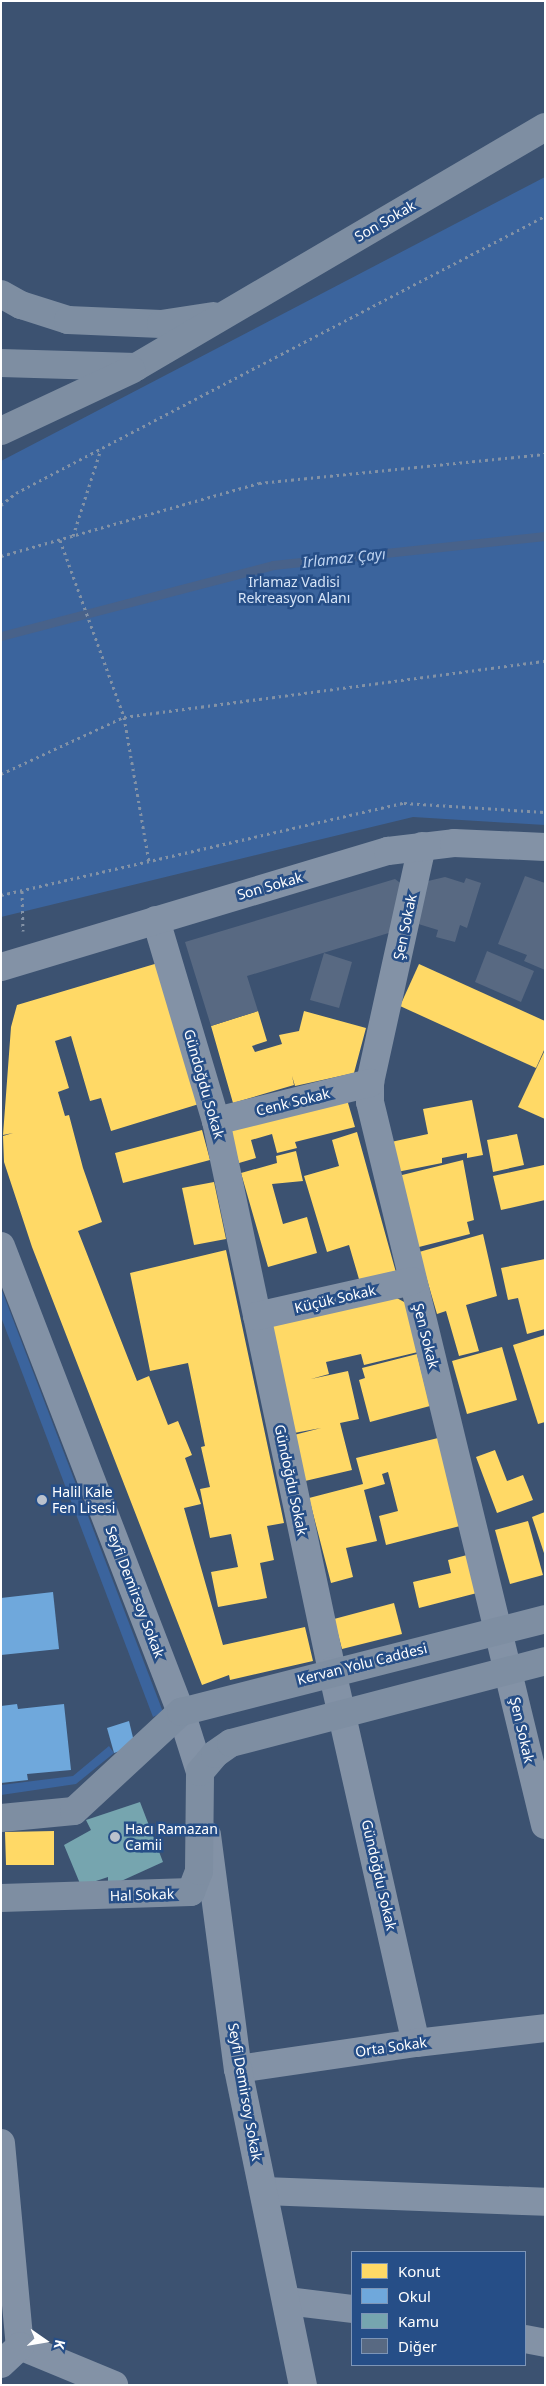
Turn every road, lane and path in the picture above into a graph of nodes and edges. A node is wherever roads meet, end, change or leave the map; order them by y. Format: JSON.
{"nodes":[{"id":1,"x":545,"y":126,"type":"edge"},
{"id":2,"x":545,"y":216,"type":"edge"},
{"id":3,"x":1,"y":294,"type":"edge"},
{"id":4,"x":225,"y":315,"type":"junction"},
{"id":5,"x":1,"y":363,"type":"edge"},
{"id":6,"x":136,"y":367,"type":"junction"},
{"id":7,"x":1,"y":432,"type":"edge"},
{"id":8,"x":102,"y":448,"type":"junction"},
{"id":9,"x":545,"y":454,"type":"edge"},
{"id":10,"x":1,"y":505,"type":"edge"},
{"id":11,"x":73,"y":536,"type":"junction"},
{"id":12,"x":60,"y":540,"type":"junction"},
{"id":13,"x":1,"y":556,"type":"edge"},
{"id":14,"x":545,"y":661,"type":"edge"},
{"id":15,"x":124,"y":717,"type":"junction"},
{"id":16,"x":1,"y":774,"type":"edge"},
{"id":17,"x":545,"y":812,"type":"edge"},
{"id":18,"x":422,"y":846,"type":"junction"},
{"id":19,"x":545,"y":847,"type":"edge"},
{"id":20,"x":149,"y":862,"type":"junction"},
{"id":21,"x":22,"y":891,"type":"junction"},
{"id":22,"x":1,"y":895,"type":"edge"},
{"id":23,"x":156,"y":920,"type":"junction"},
{"id":24,"x":12,"y":964,"type":"edge"},
{"id":25,"x":370,"y":1084,"type":"junction"},
{"id":26,"x":216,"y":1121,"type":"junction"},
{"id":27,"x":1,"y":1246,"type":"edge"},
{"id":28,"x":412,"y":1281,"type":"junction"},
{"id":29,"x":257,"y":1316,"type":"junction"},
{"id":30,"x":545,"y":1619,"type":"edge"},
{"id":31,"x":497,"y":1629,"type":"junction"},
{"id":32,"x":545,"y":1661,"type":"edge"},
{"id":33,"x":332,"y":1671,"type":"junction"},
{"id":34,"x":509,"y":1671,"type":"junction"},
{"id":35,"x":181,"y":1712,"type":"junction"},
{"id":36,"x":342,"y":1712,"type":"junction"},
{"id":37,"x":201,"y":1784,"type":"junction"},
{"id":38,"x":1,"y":1818,"type":"edge"},
{"id":39,"x":545,"y":1825,"type":"edge"},
{"id":40,"x":1,"y":1898,"type":"edge"},
{"id":41,"x":545,"y":2028,"type":"edge"},
{"id":42,"x":416,"y":2043,"type":"junction"},
{"id":43,"x":238,"y":2069,"type":"junction"},
{"id":44,"x":1,"y":2143,"type":"edge"},
{"id":45,"x":264,"y":2192,"type":"junction"},
{"id":46,"x":545,"y":2202,"type":"edge"},
{"id":47,"x":287,"y":2302,"type":"junction"},
{"id":48,"x":351,"y":2309,"type":"edge"},
{"id":49,"x":526,"y":2339,"type":"edge"},
{"id":50,"x":545,"y":2343,"type":"edge"},
{"id":51,"x":11,"y":2355,"type":"edge"},
{"id":52,"x":114,"y":2385,"type":"edge"},
{"id":53,"x":303,"y":2385,"type":"edge"}],
"edges":[{"from":1,"to":4,"type":"main road","name":"Son Sokak"},
{"from":2,"to":8,"type":"path"},
{"from":3,"to":4,"type":"main road","name":"Son Sokak"},
{"from":4,"to":6,"type":"main road","name":"Son Sokak"},
{"from":5,"to":6,"type":"main road"},
{"from":6,"to":7,"type":"main road","name":"Son Sokak"},
{"from":8,"to":10,"type":"path"},
{"from":8,"to":11,"type":"path"},
{"from":9,"to":11,"type":"path"},
{"from":11,"to":12,"type":"path"},
{"from":12,"to":13,"type":"path"},
{"from":12,"to":15,"type":"path"},
{"from":14,"to":15,"type":"path"},
{"from":15,"to":16,"type":"path"},
{"from":15,"to":20,"type":"path"},
{"from":17,"to":20,"type":"path"},
{"from":18,"to":19,"type":"street","name":"Son Sokak"},
{"from":18,"to":23,"type":"street","name":"Son Sokak"},
{"from":18,"to":25,"type":"street","name":"Şen Sokak"},
{"from":20,"to":21,"type":"path"},
{"from":21,"to":22,"type":"path"},
{"from":21,"to":24,"type":"path"},
{"from":23,"to":24,"type":"street","name":"Son Sokak"},
{"from":23,"to":26,"type":"street","name":"Gündoğdu Sokak"},
{"from":25,"to":26,"type":"street","name":"Cenk Sokak"},
{"from":25,"to":28,"type":"street","name":"Şen Sokak"},
{"from":26,"to":29,"type":"street","name":"Gündoğdu Sokak"},
{"from":27,"to":35,"type":"street","name":"Seyfi Demirsoy Sokak"},
{"from":28,"to":29,"type":"street","name":"Küçük Sokak"},
{"from":28,"to":31,"type":"street","name":"Şen Sokak"},
{"from":29,"to":33,"type":"street","name":"Gündoğdu Sokak"},
{"from":30,"to":31,"type":"main road","name":"Kervan Yolu Caddesi"},
{"from":31,"to":33,"type":"main road","name":"Kervan Yolu Caddesi"},
{"from":31,"to":34,"type":"street","name":"Şen Sokak"},
{"from":32,"to":34,"type":"main road"},
{"from":33,"to":35,"type":"main road","name":"Kervan Yolu Caddesi"},
{"from":33,"to":36,"type":"street","name":"Gündoğdu Sokak"},
{"from":34,"to":36,"type":"main road"},
{"from":34,"to":39,"type":"street","name":"Şen Sokak"},
{"from":35,"to":37,"type":"street","name":"Seyfi Demirsoy Sokak"},
{"from":35,"to":38,"type":"main road"},
{"from":36,"to":37,"type":"main road"},
{"from":36,"to":42,"type":"street","name":"Gündoğdu Sokak"},
{"from":37,"to":40,"type":"main road","name":"Hal Sokak"},
{"from":37,"to":43,"type":"street","name":"Seyfi Demirsoy Sokak"},
{"from":41,"to":42,"type":"street","name":"Orta Sokak"},
{"from":42,"to":43,"type":"street","name":"Orta Sokak"},
{"from":43,"to":45,"type":"street","name":"Seyfi Demirsoy Sokak"},
{"from":44,"to":51,"type":"street"},
{"from":45,"to":46,"type":"street"},
{"from":45,"to":47,"type":"street","name":"Seyfi Demirsoy Sokak"},
{"from":47,"to":48,"type":"street"},
{"from":47,"to":53,"type":"street","name":"Seyfi Demirsoy Sokak"},
{"from":49,"to":50,"type":"street"},
{"from":51,"to":52,"type":"street"}]}
